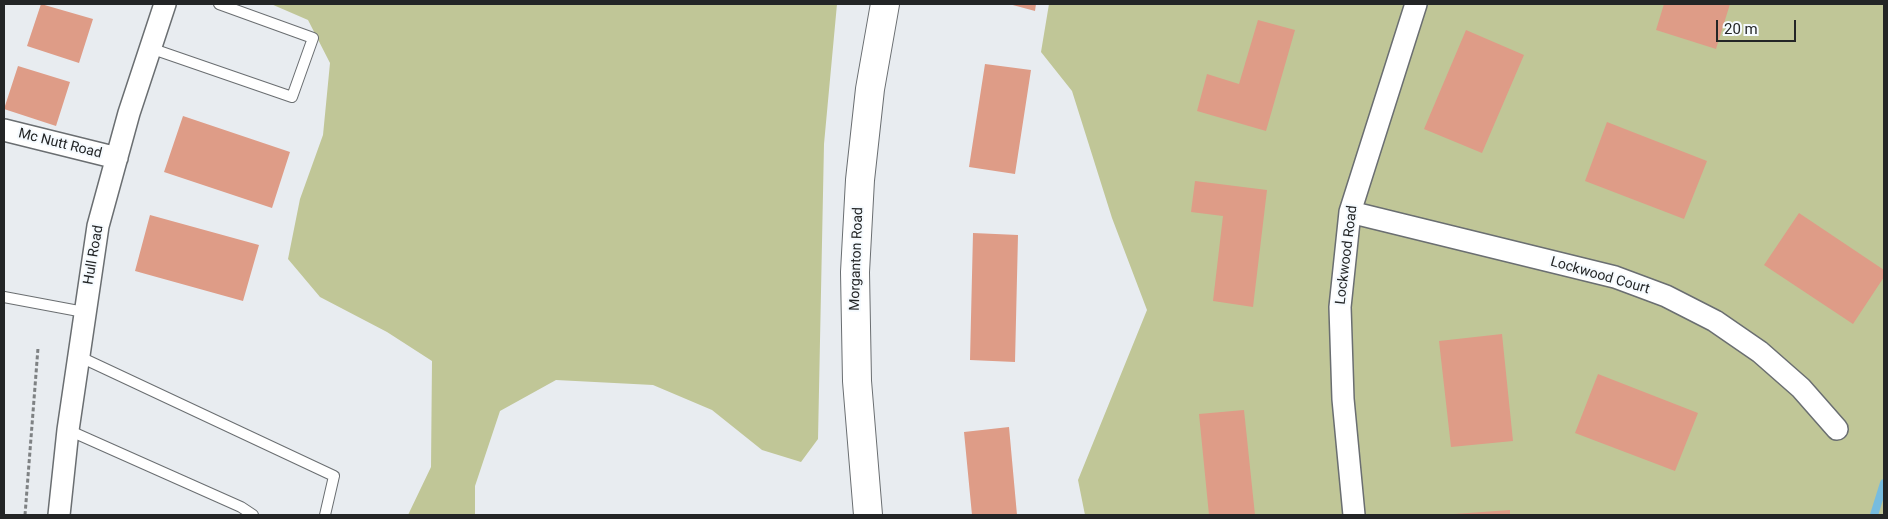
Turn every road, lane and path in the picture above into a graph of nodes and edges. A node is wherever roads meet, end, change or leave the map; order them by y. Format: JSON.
{"nodes":[{"id":1,"x":165,"y":4,"type":"edge"},
{"id":2,"x":219,"y":4,"type":"edge"},
{"id":3,"x":885,"y":4,"type":"edge"},
{"id":4,"x":1416,"y":4,"type":"edge"},
{"id":5,"x":150,"y":48,"type":"junction"},
{"id":6,"x":4,"y":130,"type":"edge"},
{"id":7,"x":117,"y":158,"type":"junction"},
{"id":8,"x":1350,"y":212,"type":"junction"},
{"id":9,"x":4,"y":297,"type":"edge"},
{"id":10,"x":84,"y":312,"type":"junction"},
{"id":11,"x":38,"y":348,"type":"dead end"},
{"id":12,"x":78,"y":356,"type":"junction"},
{"id":13,"x":1838,"y":429,"type":"dead end"},
{"id":14,"x":68,"y":430,"type":"junction"},
{"id":15,"x":24,"y":515,"type":"edge"},
{"id":16,"x":59,"y":515,"type":"edge"},
{"id":17,"x":253,"y":515,"type":"edge"},
{"id":18,"x":325,"y":515,"type":"edge"},
{"id":19,"x":868,"y":515,"type":"edge"},
{"id":20,"x":1354,"y":515,"type":"edge"}],
"edges":[{"from":1,"to":5,"type":"street","name":"Hull Road"},
{"from":2,"to":5,"type":"lane"},
{"from":3,"to":19,"type":"main road","name":"Morganton Road"},
{"from":4,"to":8,"type":"street","name":"Lockwood Road"},
{"from":5,"to":7,"type":"street","name":"Hull Road"},
{"from":6,"to":7,"type":"street","name":"Mc Nutt Road"},
{"from":7,"to":10,"type":"street","name":"Hull Road"},
{"from":8,"to":13,"type":"street","name":"Lockwood Court"},
{"from":8,"to":20,"type":"street","name":"Lockwood Road"},
{"from":9,"to":10,"type":"lane"},
{"from":10,"to":12,"type":"street","name":"Hull Road"},
{"from":11,"to":15,"type":"path"},
{"from":12,"to":14,"type":"street","name":"Hull Road"},
{"from":12,"to":18,"type":"lane"},
{"from":14,"to":16,"type":"street","name":"Hull Road"},
{"from":14,"to":17,"type":"lane"}]}
